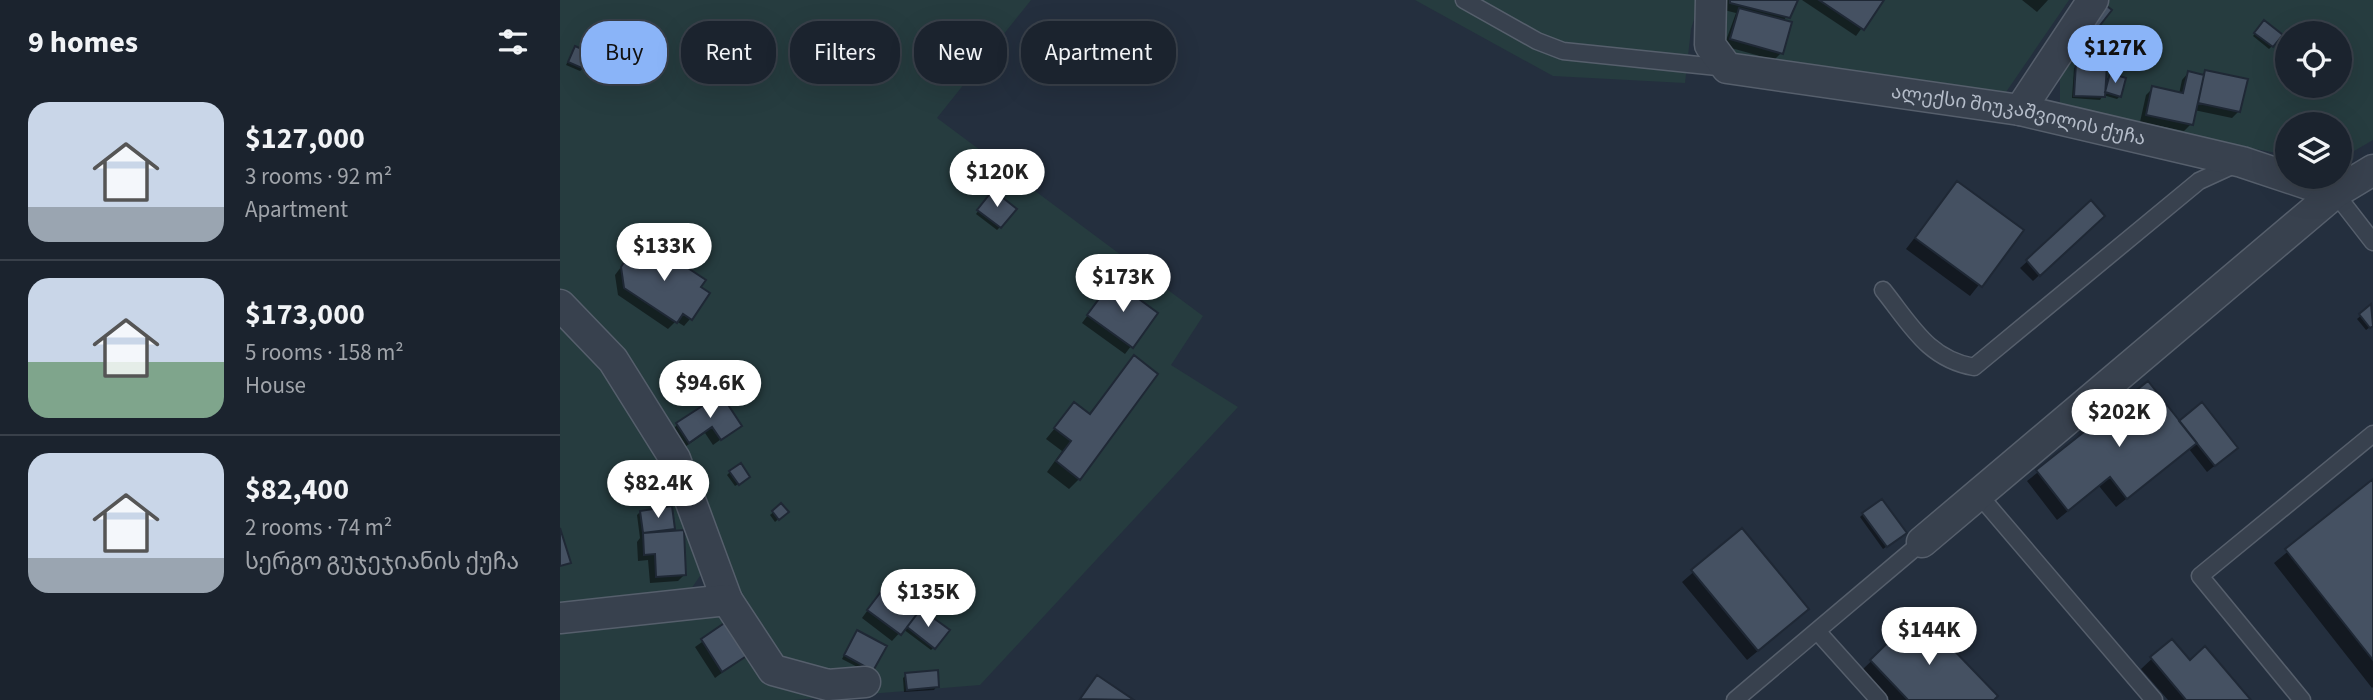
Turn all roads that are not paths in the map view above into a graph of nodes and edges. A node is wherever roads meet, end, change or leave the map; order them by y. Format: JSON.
{"nodes":[{"id":1,"x":1464,"y":0,"type":"edge"},
{"id":2,"x":1711,"y":0,"type":"edge"},
{"id":3,"x":2093,"y":0,"type":"edge"},
{"id":4,"x":1727,"y":68,"type":"junction"},
{"id":5,"x":2021,"y":110,"type":"junction"},
{"id":6,"x":2242,"y":162,"type":"junction"},
{"id":7,"x":2373,"y":170,"type":"edge"},
{"id":8,"x":2335,"y":193,"type":"junction"},
{"id":9,"x":2373,"y":242,"type":"edge"},
{"id":10,"x":1883,"y":290,"type":"dead end"},
{"id":11,"x":560,"y":305,"type":"edge"},
{"id":12,"x":2373,"y":433,"type":"edge"},
{"id":13,"x":1979,"y":495,"type":"junction"},
{"id":14,"x":1922,"y":542,"type":"joint"},
{"id":15,"x":727,"y":600,"type":"junction"},
{"id":16,"x":560,"y":618,"type":"edge"},
{"id":17,"x":1817,"y":631,"type":"junction"},
{"id":18,"x":865,"y":682,"type":"dead end"},
{"id":19,"x":1735,"y":700,"type":"edge"},
{"id":20,"x":1879,"y":700,"type":"edge"},
{"id":21,"x":2154,"y":700,"type":"edge"},
{"id":22,"x":2302,"y":700,"type":"edge"}],
"edges":[{"from":1,"to":4,"type":"lane"},
{"from":2,"to":4,"type":"street"},
{"from":3,"to":5,"type":"street"},
{"from":4,"to":5,"type":"street","name":"ალექსი შიუკაშვილის ქუჩა"},
{"from":5,"to":6,"type":"street","name":"ალექსი შიუკაშვილის ქუჩა"},
{"from":6,"to":8,"type":"street","name":"ალექსი შიუკაშვილის ქუჩა"},
{"from":6,"to":10,"type":"lane"},
{"from":7,"to":8,"type":"street"},
{"from":8,"to":9,"type":"lane"},
{"from":8,"to":13,"type":"street"},
{"from":11,"to":15,"type":"street"},
{"from":12,"to":22,"type":"lane"},
{"from":13,"to":14,"type":"street"},
{"from":13,"to":21,"type":"lane"},
{"from":14,"to":17,"type":"lane"},
{"from":15,"to":16,"type":"street"},
{"from":15,"to":18,"type":"street"},
{"from":17,"to":19,"type":"lane"},
{"from":17,"to":20,"type":"lane"}]}
